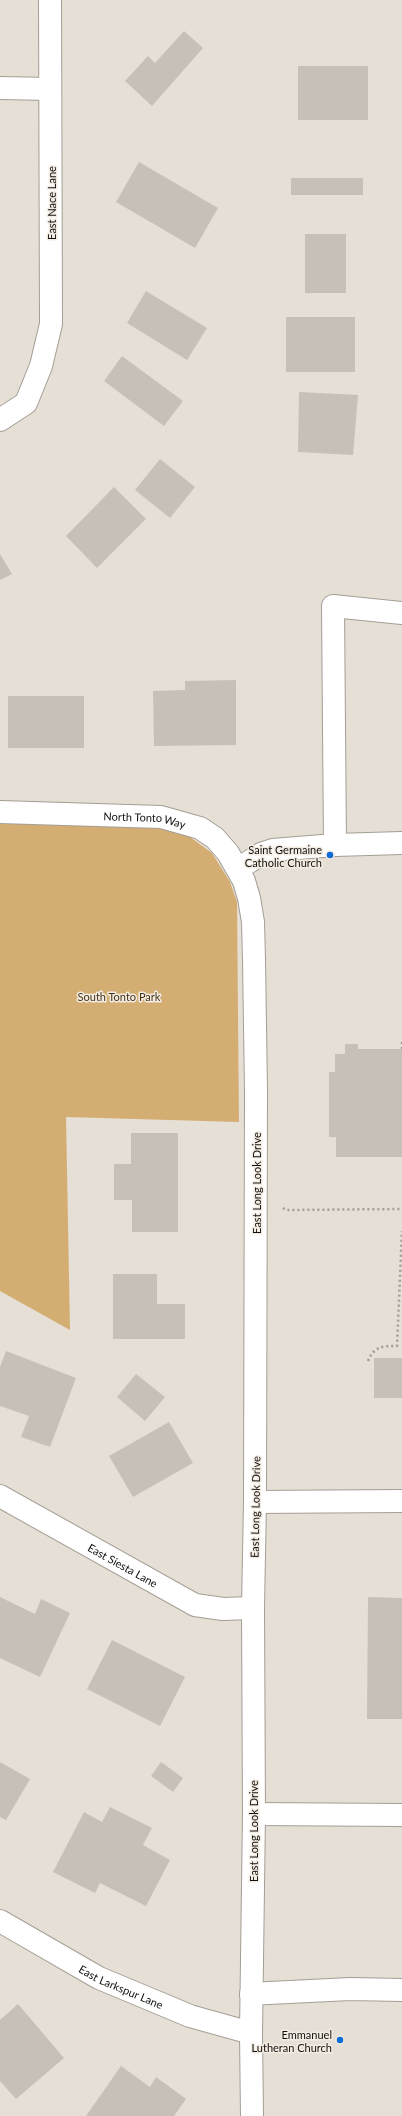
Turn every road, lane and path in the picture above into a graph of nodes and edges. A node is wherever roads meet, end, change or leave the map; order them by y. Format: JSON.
{"nodes":[{"id":1,"x":50,"y":0,"type":"edge"},
{"id":2,"x":0,"y":88,"type":"edge"},
{"id":3,"x":50,"y":89,"type":"junction"},
{"id":4,"x":0,"y":420,"type":"edge"},
{"id":5,"x":402,"y":613,"type":"edge"},
{"id":6,"x":0,"y":812,"type":"edge"},
{"id":7,"x":402,"y":843,"type":"edge"},
{"id":8,"x":335,"y":845,"type":"junction"},
{"id":9,"x":238,"y":869,"type":"junction"},
{"id":10,"x":249,"y":898,"type":"joint"},
{"id":11,"x":402,"y":1039,"type":"edge"},
{"id":12,"x":402,"y":1050,"type":"edge"},
{"id":13,"x":279,"y":1206,"type":"dead end"},
{"id":14,"x":402,"y":1209,"type":"edge"},
{"id":15,"x":402,"y":1231,"type":"edge"},
{"id":16,"x":401,"y":1279,"type":"edge"},
{"id":17,"x":368,"y":1361,"type":"dead end"},
{"id":18,"x":0,"y":1496,"type":"edge"},
{"id":19,"x":402,"y":1501,"type":"edge"},
{"id":20,"x":256,"y":1502,"type":"junction"},
{"id":21,"x":252,"y":1608,"type":"junction"},
{"id":22,"x":254,"y":1814,"type":"junction"},
{"id":23,"x":402,"y":1815,"type":"edge"},
{"id":24,"x":0,"y":1920,"type":"edge"},
{"id":25,"x":402,"y":1990,"type":"edge"},
{"id":26,"x":251,"y":1994,"type":"junction"},
{"id":27,"x":251,"y":2033,"type":"junction"},
{"id":28,"x":252,"y":2116,"type":"edge"}],
"edges":[{"from":1,"to":3,"type":"street","name":"East Nace Lane"},
{"from":2,"to":3,"type":"street"},
{"from":3,"to":4,"type":"street","name":"East Nace Lane"},
{"from":5,"to":8,"type":"street"},
{"from":6,"to":9,"type":"street","name":"North Tonto Way"},
{"from":7,"to":8,"type":"street"},
{"from":8,"to":9,"type":"street"},
{"from":9,"to":10,"type":"street","name":"North Tonto Way"},
{"from":10,"to":20,"type":"street","name":"East Long Look Drive"},
{"from":11,"to":12,"type":"path"},
{"from":13,"to":14,"type":"path"},
{"from":15,"to":16,"type":"path"},
{"from":16,"to":17,"type":"path"},
{"from":18,"to":21,"type":"street","name":"East Siesta Lane"},
{"from":19,"to":20,"type":"street"},
{"from":20,"to":21,"type":"street","name":"East Long Look Drive"},
{"from":21,"to":22,"type":"street","name":"East Long Look Drive"},
{"from":22,"to":23,"type":"street"},
{"from":22,"to":26,"type":"street","name":"East Long Look Drive"},
{"from":24,"to":27,"type":"street","name":"East Larkspur Lane"},
{"from":25,"to":26,"type":"street"},
{"from":26,"to":27,"type":"street","name":"East Long Look Drive"},
{"from":27,"to":28,"type":"street","name":"East Long Look Drive"}]}
